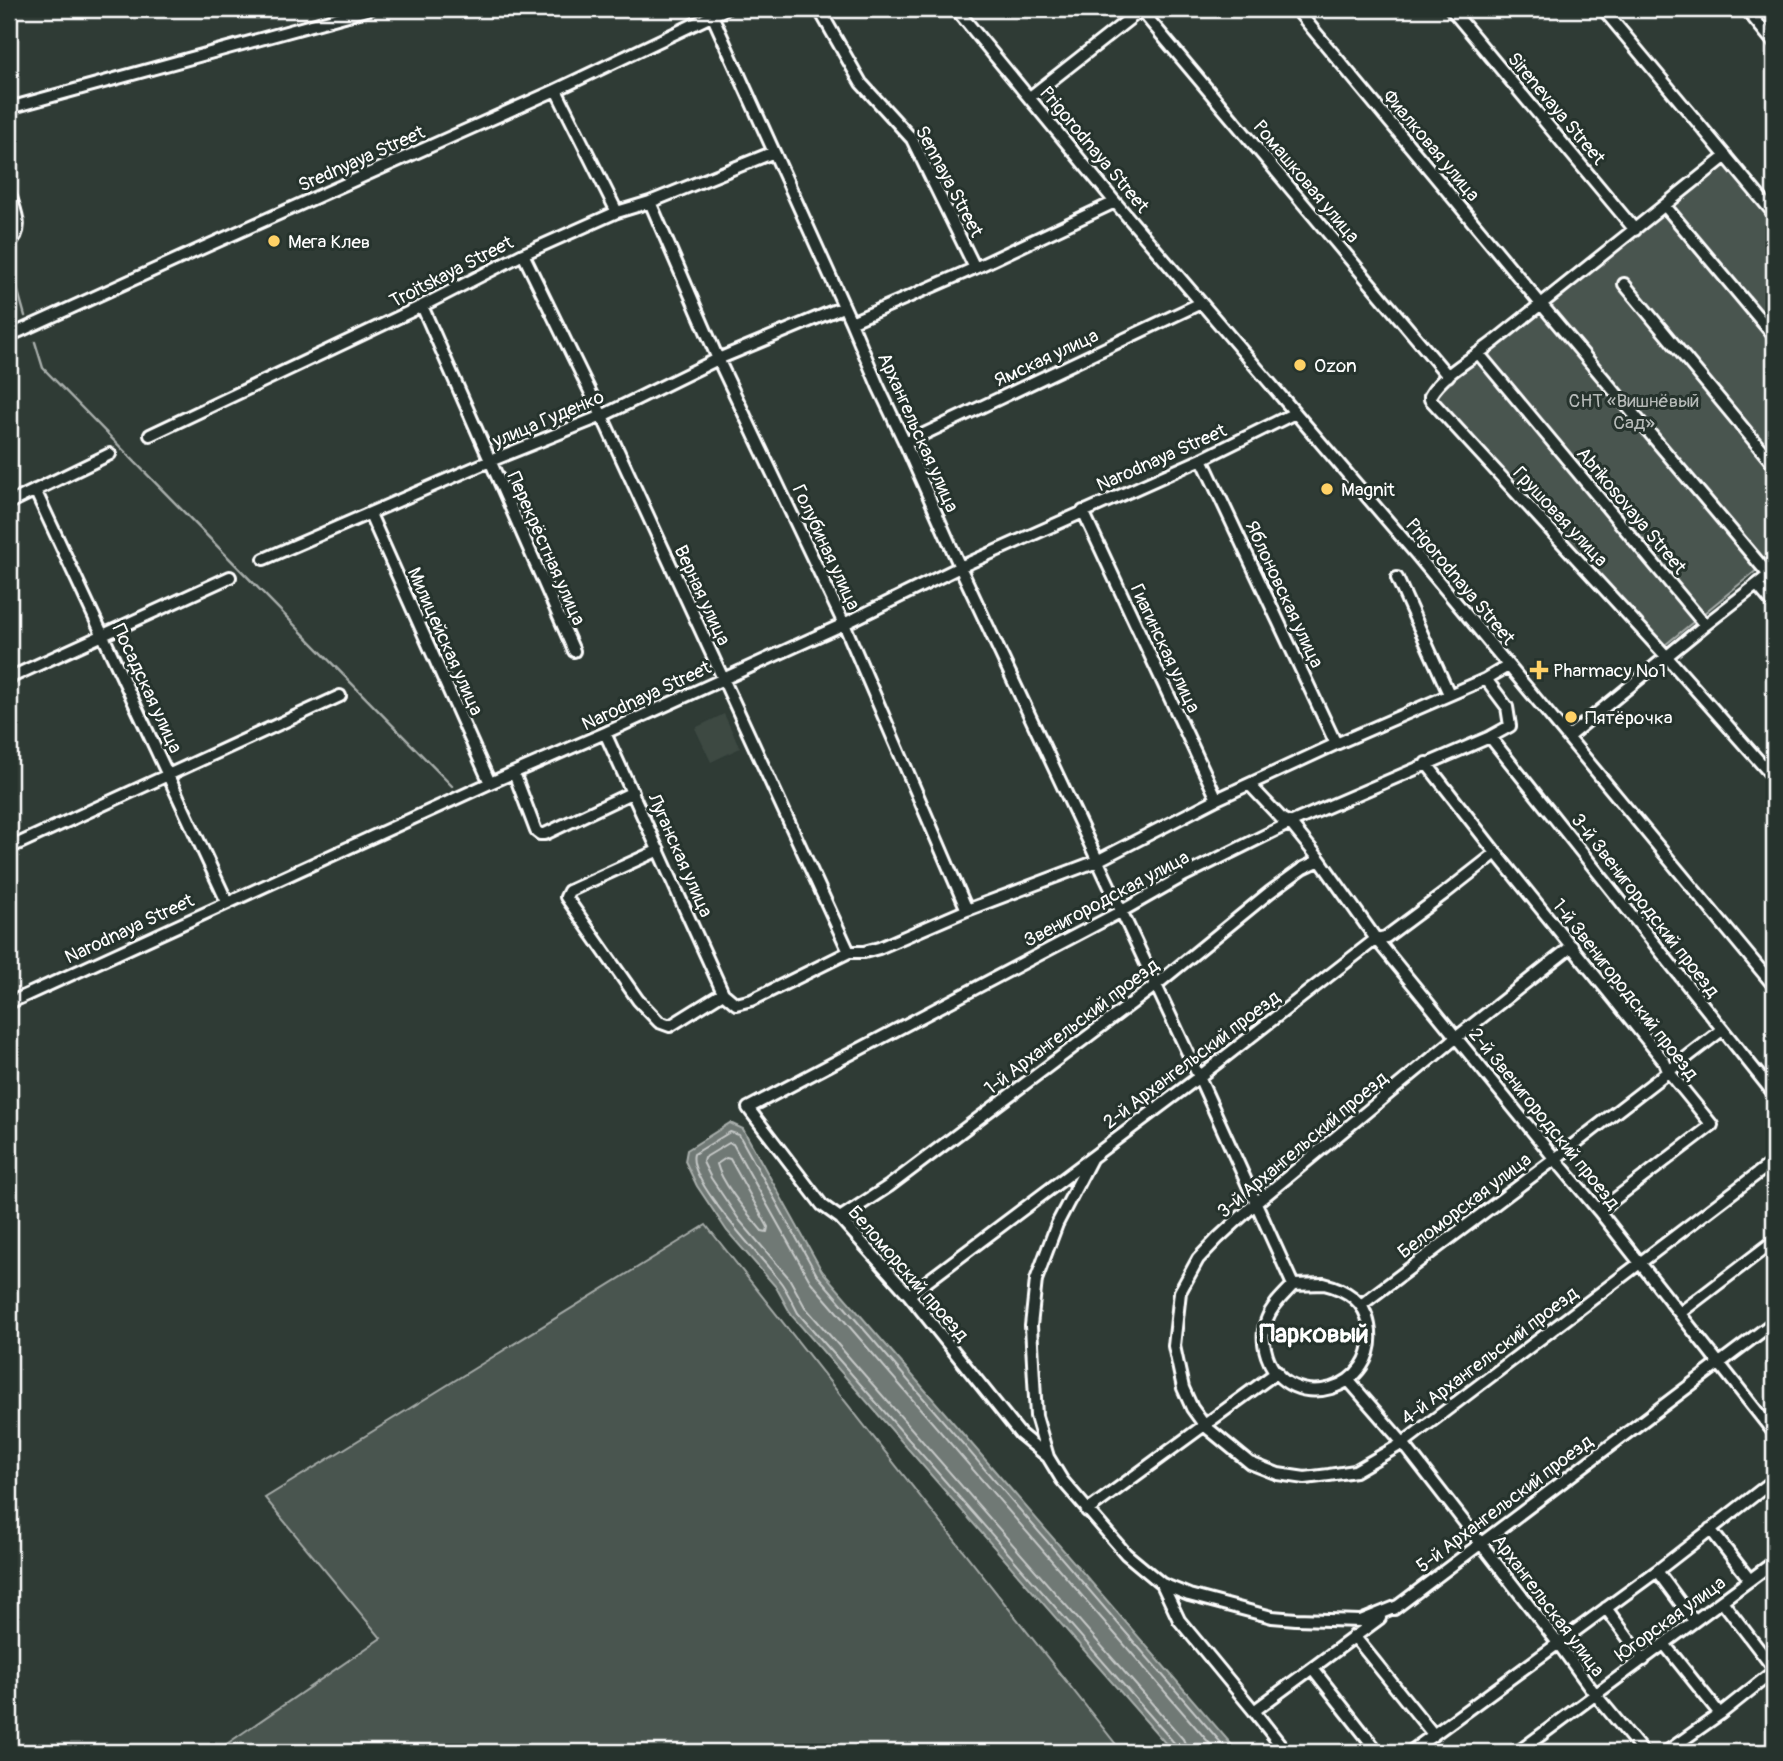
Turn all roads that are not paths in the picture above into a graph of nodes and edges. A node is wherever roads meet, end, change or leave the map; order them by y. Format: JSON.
{"nodes":[{"id":1,"x":370,"y":9,"type":"edge"},
{"id":2,"x":726,"y":9,"type":"edge"},
{"id":3,"x":820,"y":9,"type":"edge"},
{"id":4,"x":956,"y":9,"type":"edge"},
{"id":5,"x":1141,"y":9,"type":"edge"},
{"id":6,"x":1296,"y":9,"type":"edge"},
{"id":7,"x":1451,"y":9,"type":"edge"},
{"id":8,"x":1603,"y":9,"type":"edge"},
{"id":9,"x":1746,"y":9,"type":"edge"},
{"id":10,"x":712,"y":15,"type":"junction"},
{"id":11,"x":1774,"y":43,"type":"edge"},
{"id":12,"x":556,"y":90,"type":"junction"},
{"id":13,"x":1030,"y":97,"type":"junction"},
{"id":14,"x":9,"y":108,"type":"edge"},
{"id":15,"x":774,"y":152,"type":"junction"},
{"id":16,"x":1726,"y":156,"type":"junction"},
{"id":17,"x":9,"y":191,"type":"edge"},
{"id":18,"x":650,"y":202,"type":"junction"},
{"id":19,"x":1115,"y":202,"type":"junction"},
{"id":20,"x":1665,"y":205,"type":"junction"},
{"id":21,"x":617,"y":212,"type":"junction"},
{"id":22,"x":1774,"y":214,"type":"edge"},
{"id":23,"x":1635,"y":230,"type":"junction"},
{"id":24,"x":9,"y":243,"type":"edge"},
{"id":25,"x":523,"y":254,"type":"junction"},
{"id":26,"x":975,"y":268,"type":"junction"},
{"id":27,"x":1624,"y":284,"type":"dead end"},
{"id":28,"x":1201,"y":303,"type":"junction"},
{"id":29,"x":1541,"y":304,"type":"junction"},
{"id":30,"x":422,"y":306,"type":"junction"},
{"id":31,"x":843,"y":307,"type":"junction"},
{"id":32,"x":851,"y":322,"type":"junction"},
{"id":33,"x":9,"y":336,"type":"edge"},
{"id":34,"x":1774,"y":336,"type":"edge"},
{"id":35,"x":1479,"y":354,"type":"junction"},
{"id":36,"x":718,"y":359,"type":"junction"},
{"id":37,"x":1448,"y":376,"type":"junction"},
{"id":38,"x":1295,"y":413,"type":"junction"},
{"id":39,"x":602,"y":416,"type":"junction"},
{"id":40,"x":150,"y":435,"type":"dead end"},
{"id":41,"x":905,"y":443,"type":"junction"},
{"id":42,"x":110,"y":454,"type":"dead end"},
{"id":43,"x":1202,"y":459,"type":"junction"},
{"id":44,"x":490,"y":461,"type":"junction"},
{"id":45,"x":1774,"y":465,"type":"edge"},
{"id":46,"x":35,"y":490,"type":"junction"},
{"id":47,"x":9,"y":503,"type":"edge"},
{"id":48,"x":1083,"y":512,"type":"junction"},
{"id":49,"x":370,"y":514,"type":"junction"},
{"id":50,"x":264,"y":559,"type":"dead end"},
{"id":51,"x":960,"y":568,"type":"junction"},
{"id":52,"x":1772,"y":573,"type":"edge"},
{"id":53,"x":230,"y":577,"type":"dead end"},
{"id":54,"x":1397,"y":578,"type":"dead end"},
{"id":55,"x":1757,"y":585,"type":"junction"},
{"id":56,"x":1774,"y":605,"type":"edge"},
{"id":57,"x":844,"y":624,"type":"junction"},
{"id":58,"x":1705,"y":625,"type":"junction"},
{"id":59,"x":103,"y":634,"type":"junction"},
{"id":60,"x":574,"y":651,"type":"dead end"},
{"id":61,"x":1666,"y":656,"type":"junction"},
{"id":62,"x":1508,"y":666,"type":"junction"},
{"id":63,"x":9,"y":678,"type":"edge"},
{"id":64,"x":1486,"y":678,"type":"junction"},
{"id":65,"x":722,"y":679,"type":"junction"},
{"id":66,"x":1449,"y":694,"type":"junction"},
{"id":67,"x":340,"y":696,"type":"dead end"},
{"id":68,"x":606,"y":733,"type":"junction"},
{"id":69,"x":1490,"y":737,"type":"junction"},
{"id":70,"x":1568,"y":737,"type":"junction"},
{"id":71,"x":1336,"y":744,"type":"junction"},
{"id":72,"x":1426,"y":763,"type":"junction"},
{"id":73,"x":514,"y":773,"type":"junction"},
{"id":74,"x":169,"y":776,"type":"junction"},
{"id":75,"x":1774,"y":778,"type":"edge"},
{"id":76,"x":490,"y":783,"type":"junction"},
{"id":77,"x":1250,"y":785,"type":"junction"},
{"id":78,"x":633,"y":792,"type":"junction"},
{"id":79,"x":1217,"y":799,"type":"junction"},
{"id":80,"x":1290,"y":823,"type":"junction"},
{"id":81,"x":9,"y":848,"type":"edge"},
{"id":82,"x":659,"y":850,"type":"junction"},
{"id":83,"x":1496,"y":853,"type":"junction"},
{"id":84,"x":1320,"y":859,"type":"junction"},
{"id":85,"x":1097,"y":862,"type":"junction"},
{"id":86,"x":227,"y":902,"type":"junction"},
{"id":87,"x":967,"y":910,"type":"junction"},
{"id":88,"x":1120,"y":912,"type":"junction"},
{"id":89,"x":1376,"y":939,"type":"junction"},
{"id":90,"x":1572,"y":946,"type":"junction"},
{"id":91,"x":849,"y":952,"type":"junction"},
{"id":92,"x":1156,"y":985,"type":"junction"},
{"id":93,"x":1774,"y":985,"type":"edge"},
{"id":94,"x":723,"y":993,"type":"junction"},
{"id":95,"x":9,"y":1003,"type":"edge"},
{"id":96,"x":1722,"y":1030,"type":"junction"},
{"id":97,"x":1457,"y":1037,"type":"junction"},
{"id":98,"x":1668,"y":1071,"type":"junction"},
{"id":99,"x":1199,"y":1077,"type":"junction"},
{"id":100,"x":1774,"y":1094,"type":"edge"},
{"id":101,"x":748,"y":1108,"type":"joint"},
{"id":102,"x":1093,"y":1156,"type":"junction"},
{"id":103,"x":1555,"y":1159,"type":"junction"},
{"id":104,"x":1774,"y":1161,"type":"edge"},
{"id":105,"x":1256,"y":1203,"type":"junction"},
{"id":106,"x":1599,"y":1211,"type":"junction"},
{"id":107,"x":841,"y":1218,"type":"junction"},
{"id":108,"x":1774,"y":1241,"type":"edge"},
{"id":109,"x":1640,"y":1262,"type":"junction"},
{"id":110,"x":1293,"y":1284,"type":"junction"},
{"id":111,"x":909,"y":1295,"type":"junction"},
{"id":112,"x":1360,"y":1305,"type":"junction"},
{"id":113,"x":1680,"y":1313,"type":"junction"},
{"id":114,"x":1774,"y":1322,"type":"edge"},
{"id":115,"x":1719,"y":1362,"type":"junction"},
{"id":116,"x":1277,"y":1373,"type":"junction"},
{"id":117,"x":1349,"y":1381,"type":"junction"},
{"id":118,"x":1205,"y":1426,"type":"junction"},
{"id":119,"x":1774,"y":1433,"type":"edge"},
{"id":120,"x":1403,"y":1443,"type":"junction"},
{"id":121,"x":1048,"y":1457,"type":"junction"},
{"id":122,"x":1774,"y":1480,"type":"edge"},
{"id":123,"x":1087,"y":1511,"type":"junction"},
{"id":124,"x":1710,"y":1529,"type":"junction"},
{"id":125,"x":1481,"y":1543,"type":"junction"},
{"id":126,"x":1774,"y":1562,"type":"edge"},
{"id":127,"x":1657,"y":1571,"type":"junction"},
{"id":128,"x":1750,"y":1580,"type":"junction"},
{"id":129,"x":1162,"y":1584,"type":"junction"},
{"id":130,"x":1722,"y":1601,"type":"junction"},
{"id":131,"x":1398,"y":1606,"type":"junction"},
{"id":132,"x":1606,"y":1608,"type":"junction"},
{"id":133,"x":1694,"y":1621,"type":"junction"},
{"id":134,"x":1354,"y":1636,"type":"junction"},
{"id":135,"x":1558,"y":1643,"type":"junction"},
{"id":136,"x":1665,"y":1645,"type":"junction"},
{"id":137,"x":1644,"y":1660,"type":"junction"},
{"id":138,"x":1313,"y":1669,"type":"junction"},
{"id":139,"x":1774,"y":1670,"type":"edge"},
{"id":140,"x":1595,"y":1694,"type":"junction"},
{"id":141,"x":1254,"y":1711,"type":"junction"},
{"id":142,"x":1720,"y":1714,"type":"junction"},
{"id":143,"x":1433,"y":1734,"type":"junction"},
{"id":144,"x":1286,"y":1752,"type":"edge"},
{"id":145,"x":1378,"y":1752,"type":"edge"},
{"id":146,"x":1410,"y":1752,"type":"edge"},
{"id":147,"x":1518,"y":1752,"type":"edge"},
{"id":148,"x":1643,"y":1752,"type":"edge"},
{"id":149,"x":1666,"y":1752,"type":"edge"}],
"edges":[{"from":1,"to":14,"type":"street"},
{"from":2,"to":10,"type":"street","name":"Srednyaya Street"},
{"from":3,"to":26,"type":"street","name":"Sennaya Street"},
{"from":4,"to":13,"type":"street","name":"Prigorodnaya Street"},
{"from":5,"to":13,"type":"street"},
{"from":5,"to":37,"type":"street","name":"Ромашковая улица"},
{"from":6,"to":29,"type":"street","name":"Фиалковая улица"},
{"from":7,"to":23,"type":"street","name":"Sirenevaya Street"},
{"from":8,"to":16,"type":"street"},
{"from":9,"to":11,"type":"street"},
{"from":10,"to":12,"type":"street","name":"Srednyaya Street"},
{"from":10,"to":15,"type":"street","name":"Архангельская улица"},
{"from":12,"to":21,"type":"street"},
{"from":12,"to":33,"type":"street","name":"Srednyaya Street"},
{"from":13,"to":19,"type":"street","name":"Prigorodnaya Street"},
{"from":15,"to":18,"type":"street","name":"Troitskaya Street"},
{"from":15,"to":31,"type":"street","name":"Архангельская улица"},
{"from":16,"to":20,"type":"street"},
{"from":16,"to":22,"type":"street"},
{"from":17,"to":24,"type":"street"},
{"from":18,"to":21,"type":"street","name":"Troitskaya Street"},
{"from":18,"to":36,"type":"street","name":"Голубиная улица"},
{"from":19,"to":26,"type":"street"},
{"from":19,"to":28,"type":"street","name":"Prigorodnaya Street"},
{"from":20,"to":23,"type":"street"},
{"from":20,"to":34,"type":"street"},
{"from":21,"to":25,"type":"street","name":"Troitskaya Street"},
{"from":23,"to":29,"type":"street"},
{"from":25,"to":30,"type":"street","name":"Troitskaya Street"},
{"from":25,"to":39,"type":"street","name":"Верная улица"},
{"from":26,"to":32,"type":"street"},
{"from":27,"to":45,"type":"street"},
{"from":28,"to":38,"type":"street","name":"Prigorodnaya Street"},
{"from":28,"to":41,"type":"street","name":"Ямская улица"},
{"from":29,"to":35,"type":"street"},
{"from":29,"to":52,"type":"street","name":"Фиалковая улица"},
{"from":30,"to":40,"type":"street","name":"Troitskaya Street"},
{"from":30,"to":44,"type":"street","name":"Перекрёстная улица"},
{"from":31,"to":32,"type":"street","name":"Архангельская улица"},
{"from":31,"to":36,"type":"street","name":"улица Гуденко"},
{"from":32,"to":41,"type":"street","name":"Архангельская улица"},
{"from":35,"to":37,"type":"street"},
{"from":35,"to":58,"type":"street","name":"Abrikosovaya Street"},
{"from":36,"to":39,"type":"street","name":"улица Гуденко"},
{"from":36,"to":57,"type":"street","name":"Голубиная улица"},
{"from":37,"to":61,"type":"street","name":"Грушовая улица"},
{"from":38,"to":43,"type":"street","name":"Narodnaya Street"},
{"from":38,"to":62,"type":"street","name":"Prigorodnaya Street"},
{"from":39,"to":44,"type":"street","name":"улица Гуденко"},
{"from":39,"to":65,"type":"street","name":"Верная улица"},
{"from":41,"to":51,"type":"street","name":"Архангельская улица"},
{"from":42,"to":46,"type":"street"},
{"from":43,"to":48,"type":"street","name":"Narodnaya Street"},
{"from":43,"to":71,"type":"street","name":"Яблоновская улица"},
{"from":44,"to":49,"type":"street","name":"улица Гуденко"},
{"from":44,"to":60,"type":"street","name":"Перекрёстная улица"},
{"from":46,"to":47,"type":"street"},
{"from":46,"to":59,"type":"street","name":"Посадская улица"},
{"from":48,"to":51,"type":"street","name":"Narodnaya Street"},
{"from":48,"to":79,"type":"street","name":"Гиагинская улица"},
{"from":49,"to":50,"type":"street","name":"улица Гуденко"},
{"from":49,"to":76,"type":"street","name":"Милицейская улица"},
{"from":51,"to":57,"type":"street","name":"Narodnaya Street"},
{"from":51,"to":85,"type":"street","name":"Архангельская улица"},
{"from":52,"to":55,"type":"street"},
{"from":53,"to":59,"type":"street"},
{"from":54,"to":66,"type":"street"},
{"from":55,"to":56,"type":"street"},
{"from":55,"to":58,"type":"street"},
{"from":57,"to":65,"type":"street","name":"Narodnaya Street"},
{"from":57,"to":87,"type":"street","name":"Голубиная улица"},
{"from":58,"to":61,"type":"street"},
{"from":59,"to":63,"type":"street"},
{"from":59,"to":74,"type":"street","name":"Посадская улица"},
{"from":61,"to":70,"type":"street"},
{"from":61,"to":75,"type":"street","name":"Грушовая улица"},
{"from":62,"to":64,"type":"street","name":"Звенигородская улица"},
{"from":62,"to":70,"type":"street","name":"Prigorodnaya Street"},
{"from":64,"to":66,"type":"street","name":"Звенигородская улица"},
{"from":64,"to":69,"type":"street"},
{"from":65,"to":68,"type":"street","name":"Narodnaya Street"},
{"from":65,"to":91,"type":"street","name":"Верная улица"},
{"from":66,"to":71,"type":"street","name":"Звенигородская улица"},
{"from":67,"to":74,"type":"street"},
{"from":68,"to":73,"type":"street","name":"Narodnaya Street"},
{"from":68,"to":78,"type":"street","name":"Луганская улица"},
{"from":69,"to":72,"type":"street","name":"Звенигородская улица"},
{"from":69,"to":96,"type":"street","name":"3-й Звенигородский проезд"},
{"from":70,"to":93,"type":"street","name":"Prigorodnaya Street"},
{"from":71,"to":77,"type":"street","name":"Звенигородская улица"},
{"from":72,"to":80,"type":"street","name":"Звенигородская улица"},
{"from":72,"to":83,"type":"street","name":"1-й Звенигородский проезд"},
{"from":73,"to":76,"type":"street","name":"Narodnaya Street"},
{"from":73,"to":78,"type":"street"},
{"from":74,"to":81,"type":"street"},
{"from":74,"to":86,"type":"street","name":"Посадская улица"},
{"from":76,"to":86,"type":"street","name":"Narodnaya Street"},
{"from":77,"to":79,"type":"street","name":"Звенигородская улица"},
{"from":77,"to":80,"type":"street","name":"2-й Звенигородский проезд"},
{"from":78,"to":82,"type":"street","name":"Луганская улица"},
{"from":79,"to":85,"type":"street","name":"Звенигородская улица"},
{"from":80,"to":84,"type":"street","name":"2-й Звенигородский проезд"},
{"from":80,"to":88,"type":"street","name":"Звенигородская улица"},
{"from":82,"to":94,"type":"street","name":"Луганская улица"},
{"from":82,"to":94,"type":"street"},
{"from":83,"to":89,"type":"street","name":"2-й Архангельский проезд"},
{"from":83,"to":90,"type":"street","name":"1-й Звенигородский проезд"},
{"from":84,"to":89,"type":"street","name":"2-й Звенигородский проезд"},
{"from":84,"to":92,"type":"street","name":"1-й Архангельский проезд"},
{"from":85,"to":87,"type":"street","name":"Звенигородская улица"},
{"from":85,"to":88,"type":"street","name":"Архангельская улица"},
{"from":86,"to":95,"type":"street","name":"Narodnaya Street"},
{"from":87,"to":91,"type":"street","name":"Звенигородская улица"},
{"from":88,"to":92,"type":"street"},
{"from":88,"to":101,"type":"street","name":"Звенигородская улица"},
{"from":89,"to":97,"type":"street","name":"2-й Звенигородский проезд"},
{"from":89,"to":99,"type":"street","name":"2-й Архангельский проезд"},
{"from":90,"to":97,"type":"street","name":"3-й Архангельский проезд"},
{"from":90,"to":98,"type":"street","name":"1-й Звенигородский проезд"},
{"from":91,"to":94,"type":"street","name":"Звенигородская улица"},
{"from":92,"to":99,"type":"street"},
{"from":92,"to":107,"type":"street","name":"1-й Архангельский проезд"},
{"from":96,"to":98,"type":"street","name":"Беломорская улица"},
{"from":96,"to":100,"type":"street","name":"3-й Звенигородский проезд"},
{"from":97,"to":103,"type":"street","name":"2-й Звенигородский проезд"},
{"from":97,"to":105,"type":"street","name":"3-й Архангельский проезд"},
{"from":98,"to":103,"type":"street","name":"Беломорская улица"},
{"from":98,"to":106,"type":"street","name":"1-й Звенигородский проезд"},
{"from":99,"to":102,"type":"street","name":"2-й Архангельский проезд"},
{"from":99,"to":105,"type":"street"},
{"from":101,"to":107,"type":"street","name":"Беломорский проезд"},
{"from":102,"to":111,"type":"street","name":"2-й Архангельский проезд"},
{"from":102,"to":121,"type":"street","name":"Беломорский проезд"},
{"from":103,"to":106,"type":"street","name":"2-й Звенигородский проезд"},
{"from":103,"to":112,"type":"street","name":"Беломорская улица"},
{"from":104,"to":109,"type":"street","name":"4-й Архангельский проезд"},
{"from":105,"to":110,"type":"street"},
{"from":105,"to":118,"type":"street","name":"3-й Архангельский проезд"},
{"from":106,"to":109,"type":"street","name":"2-й Звенигородский проезд"},
{"from":107,"to":111,"type":"street","name":"Беломорский проезд"},
{"from":108,"to":113,"type":"street"},
{"from":109,"to":113,"type":"street","name":"2-й Звенигородский проезд"},
{"from":109,"to":120,"type":"street","name":"4-й Архангельский проезд"},
{"from":110,"to":112,"type":"street"},
{"from":110,"to":116,"type":"street"},
{"from":111,"to":121,"type":"street","name":"Беломорский проезд"},
{"from":112,"to":117,"type":"street"},
{"from":113,"to":115,"type":"street","name":"2-й Звенигородский проезд"},
{"from":114,"to":115,"type":"street","name":"5-й Архангельский проезд"},
{"from":115,"to":119,"type":"street","name":"2-й Звенигородский проезд"},
{"from":115,"to":125,"type":"street","name":"5-й Архангельский проезд"},
{"from":116,"to":117,"type":"street"},
{"from":116,"to":118,"type":"street"},
{"from":117,"to":120,"type":"street","name":"Архангельская улица"},
{"from":118,"to":120,"type":"street","name":"4-й Архангельский проезд"},
{"from":118,"to":123,"type":"street"},
{"from":120,"to":125,"type":"street","name":"Архангельская улица"},
{"from":121,"to":123,"type":"street","name":"Беломорский проезд"},
{"from":122,"to":124,"type":"street"},
{"from":123,"to":129,"type":"street","name":"Беломорский проезд"},
{"from":124,"to":127,"type":"street"},
{"from":124,"to":128,"type":"street"},
{"from":125,"to":131,"type":"street","name":"5-й Архангельский проезд"},
{"from":125,"to":135,"type":"street","name":"Архангельская улица"},
{"from":126,"to":128,"type":"street","name":"Югорская улица"},
{"from":127,"to":132,"type":"street"},
{"from":127,"to":133,"type":"street"},
{"from":128,"to":130,"type":"street","name":"Югорская улица"},
{"from":129,"to":131,"type":"street","name":"Беломорский проезд"},
{"from":129,"to":141,"type":"street","name":"Беломорский проезд"},
{"from":130,"to":133,"type":"street","name":"Югорская улица"},
{"from":130,"to":139,"type":"street"},
{"from":131,"to":134,"type":"street","name":"5-й Архангельский проезд"},
{"from":132,"to":135,"type":"street"},
{"from":132,"to":137,"type":"street"},
{"from":133,"to":136,"type":"street","name":"Югорская улица"},
{"from":134,"to":138,"type":"street","name":"5-й Архангельский проезд"},
{"from":134,"to":143,"type":"street"},
{"from":135,"to":140,"type":"street","name":"Архангельская улица"},
{"from":135,"to":143,"type":"street"},
{"from":136,"to":137,"type":"street","name":"Югорская улица"},
{"from":136,"to":142,"type":"street"},
{"from":137,"to":140,"type":"street","name":"Югорская улица"},
{"from":138,"to":141,"type":"street","name":"5-й Архангельский проезд"},
{"from":138,"to":145,"type":"street"},
{"from":139,"to":142,"type":"street"},
{"from":140,"to":147,"type":"street","name":"Югорская улица"},
{"from":140,"to":148,"type":"street","name":"Архангельская улица"},
{"from":141,"to":144,"type":"street","name":"Беломорский проезд"},
{"from":142,"to":149,"type":"street"},
{"from":143,"to":146,"type":"street"}]}
